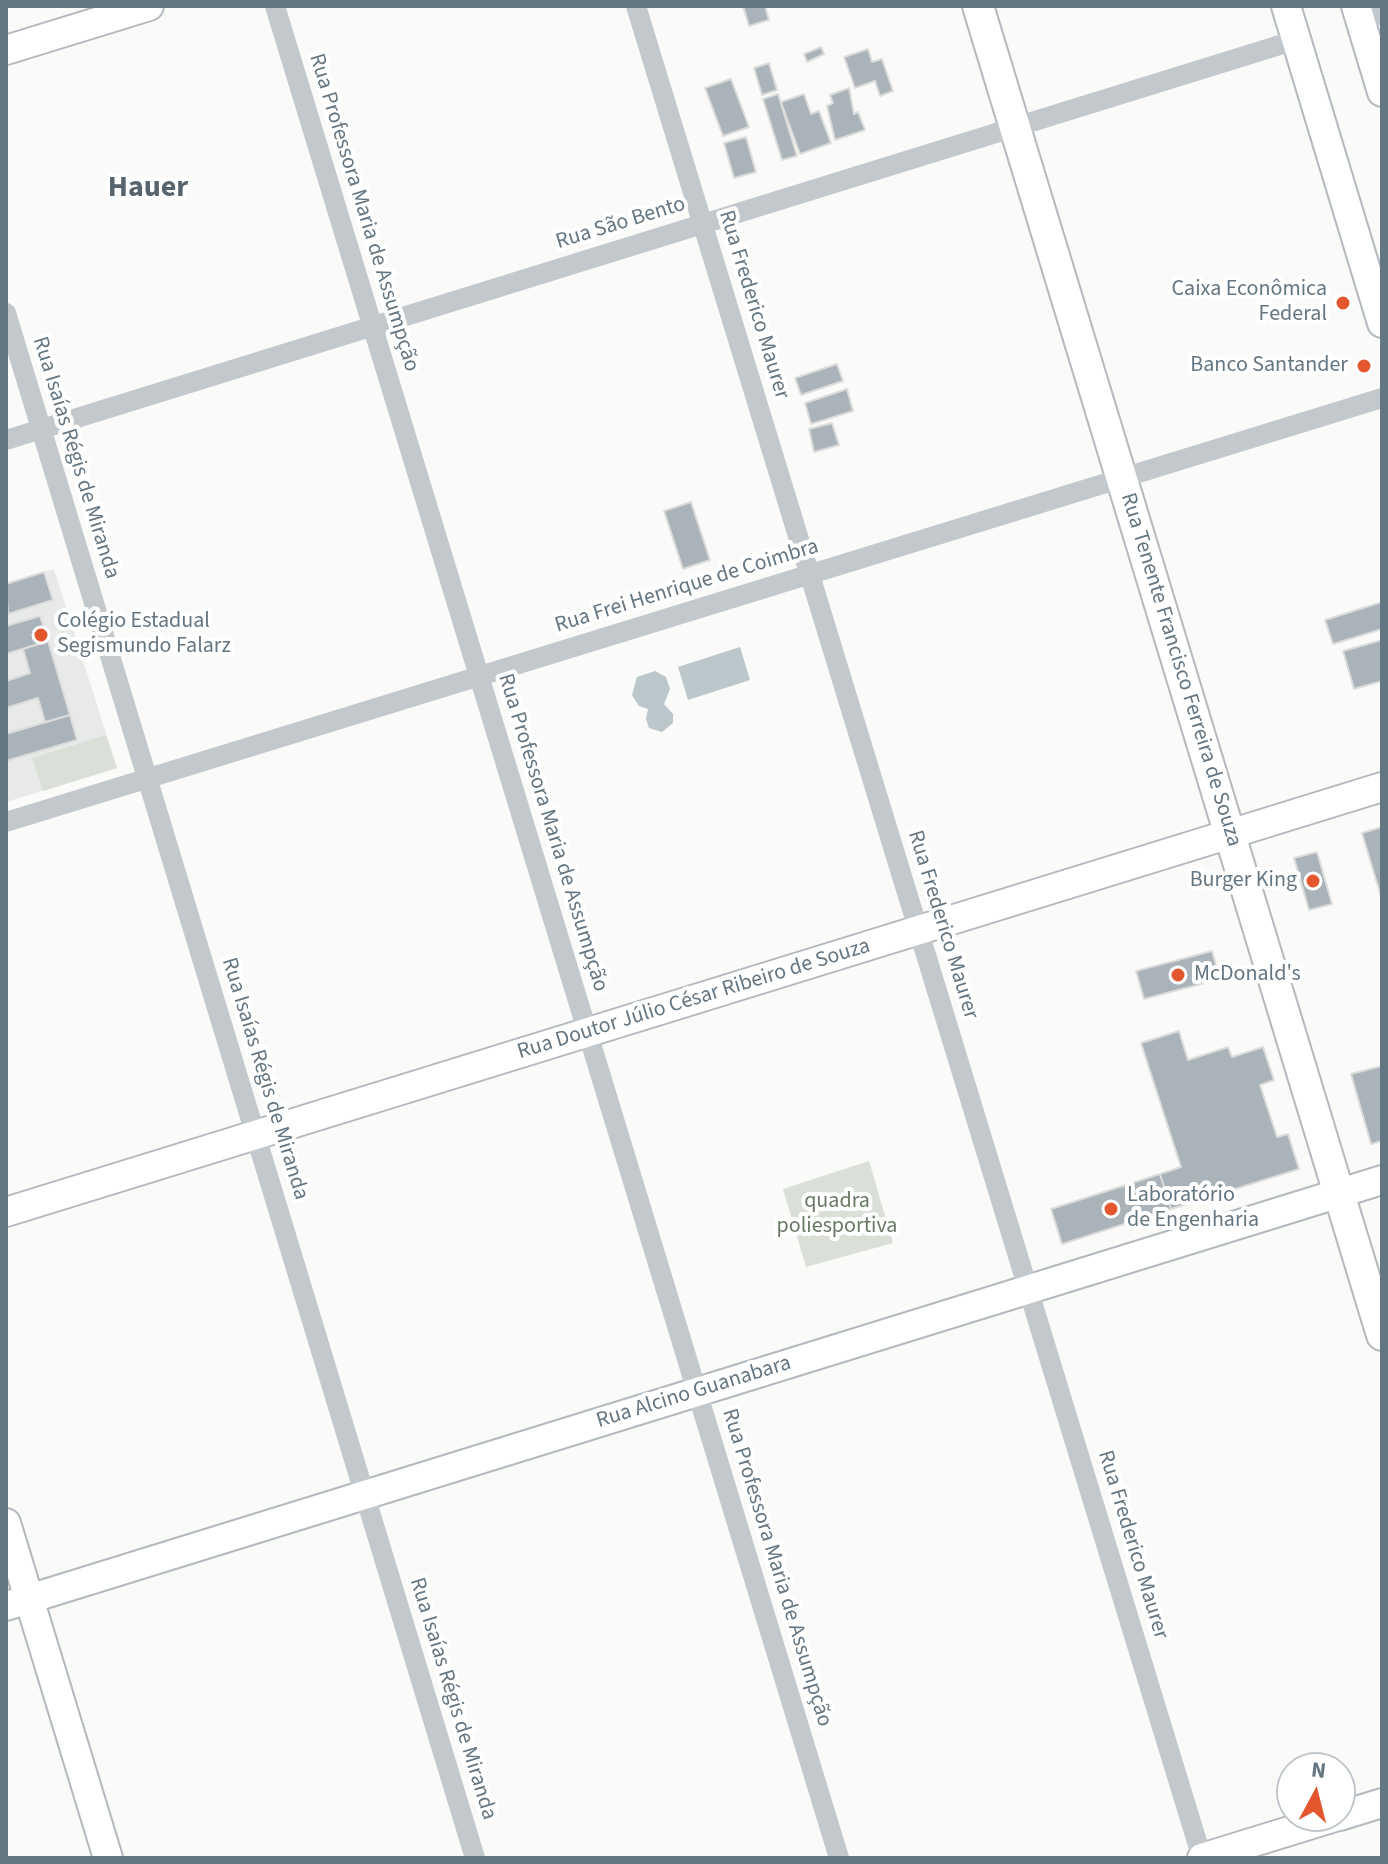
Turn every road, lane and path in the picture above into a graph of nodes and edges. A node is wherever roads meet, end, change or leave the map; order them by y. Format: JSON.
{"nodes":[{"id":1,"x":149,"y":6,"type":"edge"},
{"id":2,"x":275,"y":6,"type":"edge"},
{"id":3,"x":636,"y":6,"type":"edge"},
{"id":4,"x":978,"y":6,"type":"edge"},
{"id":5,"x":1286,"y":6,"type":"edge"},
{"id":6,"x":1366,"y":13,"type":"edge"},
{"id":7,"x":1296,"y":40,"type":"junction"},
{"id":8,"x":6,"y":50,"type":"edge"},
{"id":9,"x":1382,"y":92,"type":"edge"},
{"id":10,"x":1015,"y":127,"type":"junction"},
{"id":11,"x":703,"y":224,"type":"junction"},
{"id":12,"x":6,"y":313,"type":"edge"},
{"id":13,"x":1382,"y":323,"type":"edge"},
{"id":14,"x":373,"y":326,"type":"junction"},
{"id":15,"x":1382,"y":398,"type":"edge"},
{"id":16,"x":41,"y":429,"type":"junction"},
{"id":17,"x":6,"y":440,"type":"edge"},
{"id":18,"x":1122,"y":478,"type":"junction"},
{"id":19,"x":810,"y":574,"type":"junction"},
{"id":20,"x":479,"y":676,"type":"junction"},
{"id":21,"x":147,"y":778,"type":"junction"},
{"id":22,"x":1382,"y":787,"type":"edge"},
{"id":23,"x":6,"y":822,"type":"edge"},
{"id":24,"x":1230,"y":834,"type":"junction"},
{"id":25,"x":919,"y":930,"type":"junction"},
{"id":26,"x":588,"y":1032,"type":"junction"},
{"id":27,"x":256,"y":1135,"type":"junction"},
{"id":28,"x":1382,"y":1180,"type":"edge"},
{"id":29,"x":1339,"y":1193,"type":"junction"},
{"id":30,"x":6,"y":1212,"type":"edge"},
{"id":31,"x":1029,"y":1289,"type":"junction"},
{"id":32,"x":1382,"y":1335,"type":"edge"},
{"id":33,"x":697,"y":1392,"type":"junction"},
{"id":34,"x":365,"y":1495,"type":"junction"},
{"id":35,"x":6,"y":1523,"type":"edge"},
{"id":36,"x":18,"y":1602,"type":"edge"},
{"id":37,"x":1382,"y":1803,"type":"edge"},
{"id":38,"x":1356,"y":1811,"type":"edge"},
{"id":39,"x":1287,"y":1832,"type":"edge"},
{"id":40,"x":108,"y":1858,"type":"edge"},
{"id":41,"x":475,"y":1858,"type":"edge"},
{"id":42,"x":839,"y":1858,"type":"edge"},
{"id":43,"x":1202,"y":1858,"type":"edge"}],
"edges":[{"from":1,"to":8,"type":"main road"},
{"from":2,"to":14,"type":"street","name":"Rua Professora Maria de Assumpção"},
{"from":3,"to":11,"type":"street","name":"Rua Frederico Maurer"},
{"from":4,"to":10,"type":"main road","name":"Rua Tenente Francisco Ferreira de Souza"},
{"from":5,"to":7,"type":"main road"},
{"from":6,"to":9,"type":"main road"},
{"from":7,"to":10,"type":"street","name":"Rua São Bento"},
{"from":7,"to":13,"type":"main road"},
{"from":10,"to":11,"type":"street","name":"Rua São Bento"},
{"from":10,"to":18,"type":"main road","name":"Rua Tenente Francisco Ferreira de Souza"},
{"from":11,"to":14,"type":"street","name":"Rua São Bento"},
{"from":11,"to":19,"type":"street","name":"Rua Frederico Maurer"},
{"from":12,"to":16,"type":"street","name":"Rua Isaías Régis de Miranda"},
{"from":14,"to":16,"type":"street","name":"Rua São Bento"},
{"from":14,"to":20,"type":"street","name":"Rua Professora Maria de Assumpção"},
{"from":15,"to":18,"type":"street","name":"Rua Frei Henrique de Coimbra"},
{"from":16,"to":17,"type":"street","name":"Rua São Bento"},
{"from":16,"to":21,"type":"street","name":"Rua Isaías Régis de Miranda"},
{"from":18,"to":19,"type":"street","name":"Rua Frei Henrique de Coimbra"},
{"from":18,"to":24,"type":"main road","name":"Rua Tenente Francisco Ferreira de Souza"},
{"from":19,"to":20,"type":"street","name":"Rua Frei Henrique de Coimbra"},
{"from":19,"to":25,"type":"street","name":"Rua Frederico Maurer"},
{"from":20,"to":21,"type":"street","name":"Rua Frei Henrique de Coimbra"},
{"from":20,"to":26,"type":"street","name":"Rua Professora Maria de Assumpção"},
{"from":21,"to":23,"type":"street","name":"Rua Frei Henrique de Coimbra"},
{"from":21,"to":27,"type":"street","name":"Rua Isaías Régis de Miranda"},
{"from":22,"to":24,"type":"main road","name":"Rua Doutor Júlio César Ribeiro de Souza"},
{"from":24,"to":25,"type":"main road","name":"Rua Doutor Júlio César Ribeiro de Souza"},
{"from":24,"to":29,"type":"main road","name":"Rua Tenente Francisco Ferreira de Souza"},
{"from":25,"to":26,"type":"main road","name":"Rua Doutor Júlio César Ribeiro de Souza"},
{"from":25,"to":31,"type":"street","name":"Rua Frederico Maurer"},
{"from":26,"to":27,"type":"main road","name":"Rua Doutor Júlio César Ribeiro de Souza"},
{"from":26,"to":33,"type":"street","name":"Rua Professora Maria de Assumpção"},
{"from":27,"to":30,"type":"main road","name":"Rua Doutor Júlio César Ribeiro de Souza"},
{"from":27,"to":34,"type":"street","name":"Rua Isaías Régis de Miranda"},
{"from":28,"to":29,"type":"main road","name":"Rua Alcino Guanabara"},
{"from":29,"to":31,"type":"main road","name":"Rua Alcino Guanabara"},
{"from":29,"to":32,"type":"main road","name":"Rua Tenente Francisco Ferreira de Souza"},
{"from":31,"to":33,"type":"main road","name":"Rua Alcino Guanabara"},
{"from":31,"to":43,"type":"street","name":"Rua Frederico Maurer"},
{"from":33,"to":34,"type":"main road","name":"Rua Alcino Guanabara"},
{"from":33,"to":42,"type":"street","name":"Rua Professora Maria de Assumpção"},
{"from":34,"to":36,"type":"main road","name":"Rua Alcino Guanabara"},
{"from":34,"to":41,"type":"street","name":"Rua Isaías Régis de Miranda"},
{"from":35,"to":36,"type":"main road"},
{"from":36,"to":40,"type":"main road"},
{"from":37,"to":38,"type":"main road"},
{"from":39,"to":43,"type":"main road"}]}
